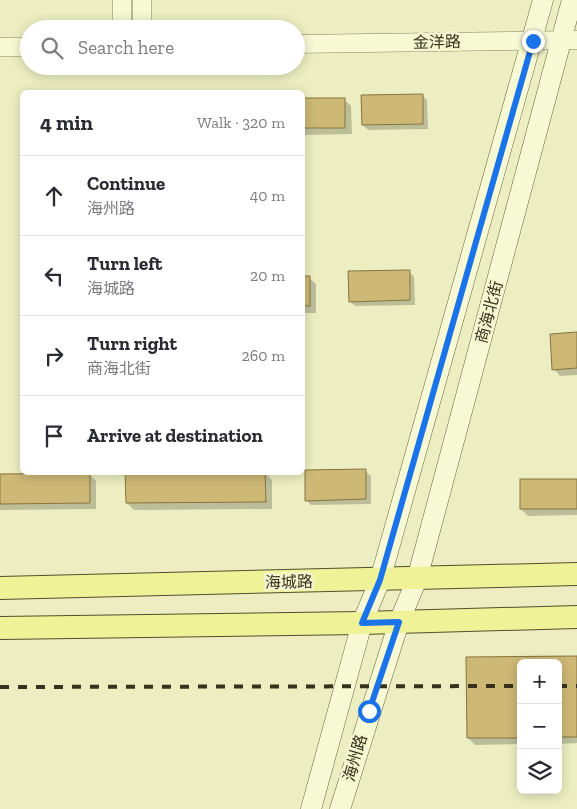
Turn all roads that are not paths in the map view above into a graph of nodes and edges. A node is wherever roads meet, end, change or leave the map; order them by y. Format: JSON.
{"nodes":[{"id":1,"x":122,"y":0,"type":"edge"},
{"id":2,"x":142,"y":0,"type":"edge"},
{"id":3,"x":543,"y":0,"type":"edge"},
{"id":4,"x":572,"y":0,"type":"edge"},
{"id":5,"x":122,"y":20,"type":"edge"},
{"id":6,"x":142,"y":20,"type":"edge"},
{"id":7,"x":533,"y":41,"type":"junction"},
{"id":8,"x":569,"y":41,"type":"edge"},
{"id":9,"x":305,"y":44,"type":"edge"},
{"id":10,"x":0,"y":47,"type":"edge"},
{"id":11,"x":20,"y":47,"type":"edge"},
{"id":12,"x":577,"y":574,"type":"edge"},
{"id":13,"x":417,"y":579,"type":"junction"},
{"id":14,"x":380,"y":580,"type":"junction"},
{"id":15,"x":0,"y":588,"type":"edge"},
{"id":16,"x":577,"y":617,"type":"edge"},
{"id":17,"x":399,"y":622,"type":"junction"},
{"id":18,"x":362,"y":623,"type":"junction"},
{"id":19,"x":0,"y":628,"type":"edge"},
{"id":20,"x":311,"y":809,"type":"edge"},
{"id":21,"x":340,"y":809,"type":"edge"}],
"edges":[{"from":1,"to":5,"type":"street"},
{"from":2,"to":6,"type":"street"},
{"from":3,"to":7,"type":"main road","name":"商海北街"},
{"from":4,"to":8,"type":"main road","name":"商海北街"},
{"from":7,"to":8,"type":"street","name":"金洋路"},
{"from":7,"to":9,"type":"street","name":"金洋路"},
{"from":7,"to":14,"type":"main road","name":"商海北街"},
{"from":8,"to":13,"type":"main road","name":"商海北街"},
{"from":10,"to":11,"type":"street"},
{"from":12,"to":13,"type":"main road","name":"海城路"},
{"from":13,"to":14,"type":"main road","name":"海城路"},
{"from":13,"to":17,"type":"main road","name":"商海北街"},
{"from":14,"to":15,"type":"main road","name":"海城路"},
{"from":14,"to":18,"type":"main road","name":"商海北街"},
{"from":16,"to":17,"type":"main road"},
{"from":17,"to":18,"type":"main road"},
{"from":17,"to":21,"type":"main road","name":"海州路"},
{"from":18,"to":19,"type":"main road"},
{"from":18,"to":20,"type":"main road","name":"海州路"}]}
